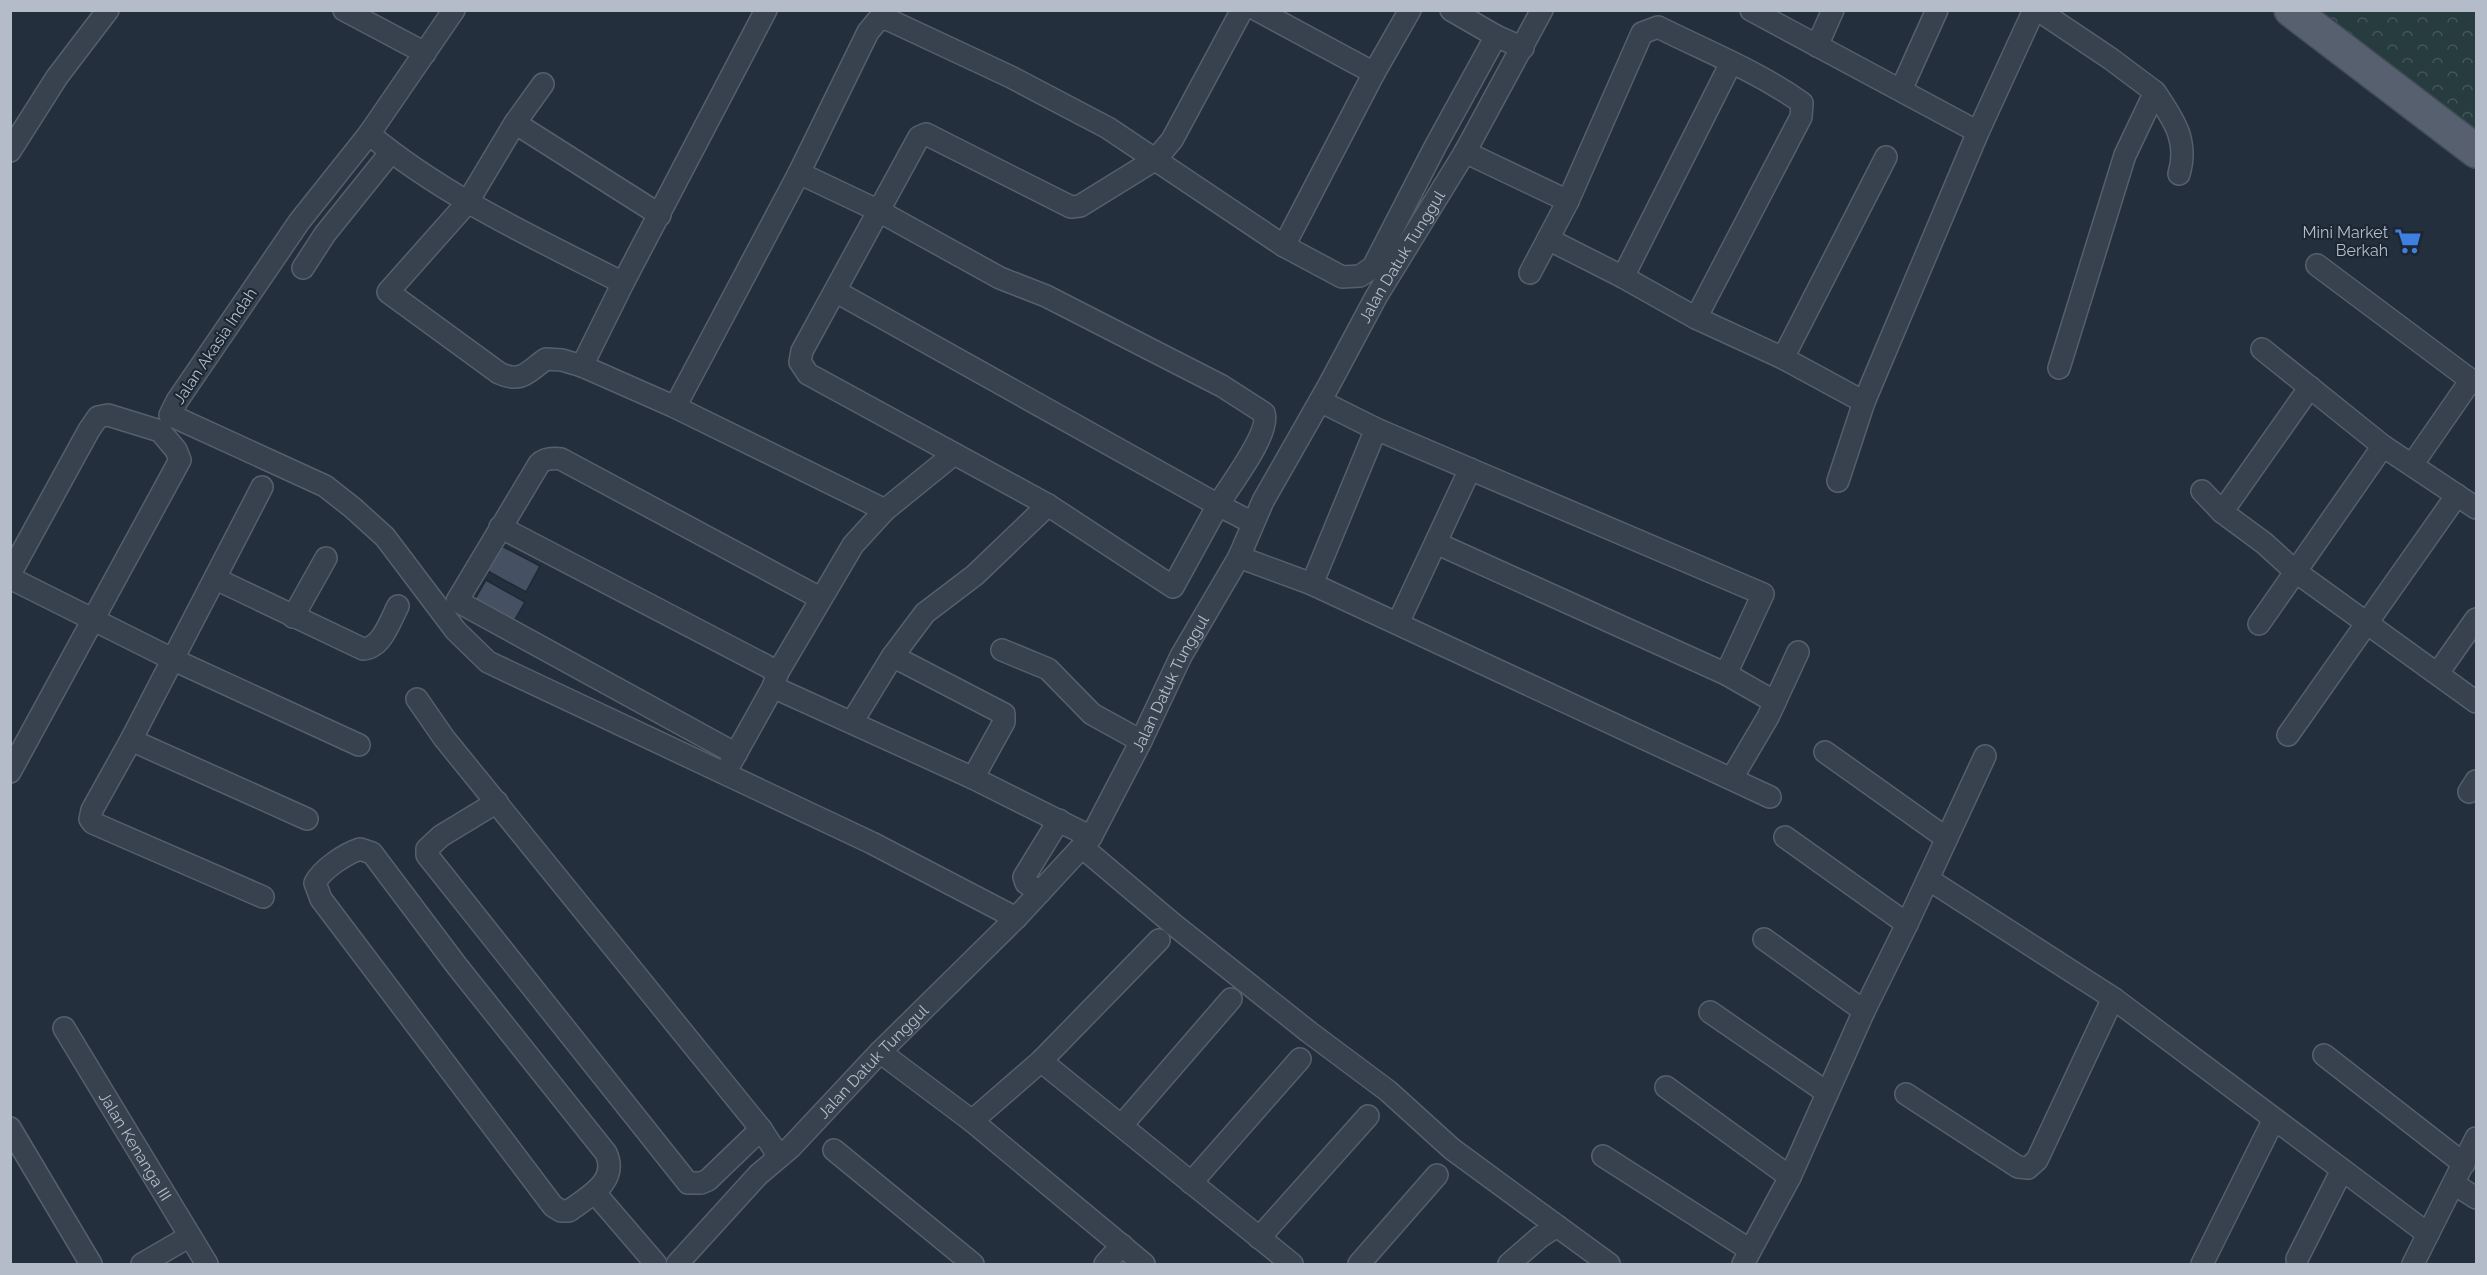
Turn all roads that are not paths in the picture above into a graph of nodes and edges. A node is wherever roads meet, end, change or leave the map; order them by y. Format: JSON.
{"nodes":[{"id":1,"x":108,"y":10,"type":"edge"},
{"id":2,"x":344,"y":10,"type":"edge"},
{"id":3,"x":454,"y":10,"type":"edge"},
{"id":4,"x":766,"y":10,"type":"edge"},
{"id":5,"x":1242,"y":10,"type":"edge"},
{"id":6,"x":1257,"y":10,"type":"edge"},
{"id":7,"x":1410,"y":10,"type":"edge"},
{"id":8,"x":1451,"y":10,"type":"edge"},
{"id":9,"x":1542,"y":10,"type":"edge"},
{"id":10,"x":1751,"y":10,"type":"edge"},
{"id":11,"x":1833,"y":10,"type":"edge"},
{"id":12,"x":1937,"y":10,"type":"edge"},
{"id":13,"x":2036,"y":10,"type":"edge"},
{"id":14,"x":2291,"y":10,"type":"edge"},
{"id":15,"x":1496,"y":36,"type":"junction"},
{"id":16,"x":1817,"y":46,"type":"junction"},
{"id":17,"x":1523,"y":48,"type":"junction"},
{"id":18,"x":425,"y":53,"type":"junction"},
{"id":19,"x":1731,"y":63,"type":"junction"},
{"id":20,"x":1374,"y":73,"type":"junction"},
{"id":21,"x":543,"y":84,"type":"dead end"},
{"id":22,"x":1901,"y":90,"type":"junction"},
{"id":23,"x":2154,"y":92,"type":"junction"},
{"id":24,"x":515,"y":123,"type":"junction"},
{"id":25,"x":1978,"y":132,"type":"junction"},
{"id":26,"x":369,"y":134,"type":"junction"},
{"id":27,"x":10,"y":151,"type":"edge"},
{"id":28,"x":2476,"y":151,"type":"edge"},
{"id":29,"x":391,"y":152,"type":"junction"},
{"id":30,"x":1465,"y":152,"type":"junction"},
{"id":31,"x":1886,"y":157,"type":"dead end"},
{"id":32,"x":1156,"y":159,"type":"junction"},
{"id":33,"x":799,"y":173,"type":"junction"},
{"id":34,"x":2180,"y":174,"type":"dead end"},
{"id":35,"x":1568,"y":201,"type":"junction"},
{"id":36,"x":467,"y":203,"type":"junction"},
{"id":37,"x":877,"y":210,"type":"junction"},
{"id":38,"x":660,"y":215,"type":"junction"},
{"id":39,"x":1548,"y":239,"type":"junction"},
{"id":40,"x":1284,"y":246,"type":"junction"},
{"id":41,"x":2317,"y":266,"type":"dead end"},
{"id":42,"x":303,"y":268,"type":"dead end"},
{"id":43,"x":1530,"y":273,"type":"dead end"},
{"id":44,"x":1623,"y":277,"type":"junction"},
{"id":45,"x":622,"y":283,"type":"junction"},
{"id":46,"x":835,"y":291,"type":"junction"},
{"id":47,"x":1696,"y":318,"type":"junction"},
{"id":48,"x":2262,"y":349,"type":"dead end"},
{"id":49,"x":1783,"y":358,"type":"junction"},
{"id":50,"x":582,"y":366,"type":"junction"},
{"id":51,"x":2059,"y":368,"type":"dead end"},
{"id":52,"x":2474,"y":382,"type":"edge"},
{"id":53,"x":2310,"y":387,"type":"junction"},
{"id":54,"x":1320,"y":401,"type":"junction"},
{"id":55,"x":1864,"y":402,"type":"junction"},
{"id":56,"x":675,"y":407,"type":"junction"},
{"id":57,"x":165,"y":423,"type":"junction"},
{"id":58,"x":1376,"y":429,"type":"junction"},
{"id":59,"x":2383,"y":446,"type":"junction"},
{"id":60,"x":954,"y":454,"type":"junction"},
{"id":61,"x":2412,"y":465,"type":"junction"},
{"id":62,"x":1470,"y":469,"type":"junction"},
{"id":63,"x":1838,"y":481,"type":"dead end"},
{"id":64,"x":262,"y":488,"type":"dead end"},
{"id":65,"x":2202,"y":491,"type":"dead end"},
{"id":66,"x":2457,"y":495,"type":"junction"},
{"id":67,"x":1048,"y":505,"type":"junction"},
{"id":68,"x":1218,"y":505,"type":"junction"},
{"id":69,"x":2476,"y":508,"type":"edge"},
{"id":70,"x":885,"y":510,"type":"junction"},
{"id":71,"x":2222,"y":512,"type":"junction"},
{"id":72,"x":1254,"y":523,"type":"junction"},
{"id":73,"x":500,"y":527,"type":"junction"},
{"id":74,"x":1436,"y":543,"type":"junction"},
{"id":75,"x":1239,"y":557,"type":"junction"},
{"id":76,"x":326,"y":558,"type":"dead end"},
{"id":77,"x":2296,"y":572,"type":"junction"},
{"id":78,"x":10,"y":576,"type":"edge"},
{"id":79,"x":216,"y":579,"type":"junction"},
{"id":80,"x":1312,"y":584,"type":"junction"},
{"id":81,"x":820,"y":598,"type":"junction"},
{"id":82,"x":398,"y":606,"type":"dead end"},
{"id":83,"x":293,"y":617,"type":"junction"},
{"id":84,"x":92,"y":618,"type":"junction"},
{"id":85,"x":2476,"y":619,"type":"edge"},
{"id":86,"x":2367,"y":622,"type":"junction"},
{"id":87,"x":1398,"y":623,"type":"junction"},
{"id":88,"x":2259,"y":624,"type":"dead end"},
{"id":89,"x":1002,"y":650,"type":"dead end"},
{"id":90,"x":1798,"y":652,"type":"dead end"},
{"id":91,"x":892,"y":657,"type":"junction"},
{"id":92,"x":174,"y":660,"type":"junction"},
{"id":93,"x":2438,"y":673,"type":"junction"},
{"id":94,"x":1726,"y":674,"type":"junction"},
{"id":95,"x":775,"y":680,"type":"junction"},
{"id":96,"x":417,"y":699,"type":"dead end"},
{"id":97,"x":1775,"y":702,"type":"junction"},
{"id":98,"x":2476,"y":702,"type":"edge"},
{"id":99,"x":852,"y":722,"type":"junction"},
{"id":100,"x":2288,"y":735,"type":"dead end"},
{"id":101,"x":131,"y":740,"type":"junction"},
{"id":102,"x":1142,"y":741,"type":"junction"},
{"id":103,"x":359,"y":745,"type":"dead end"},
{"id":104,"x":1825,"y":752,"type":"dead end"},
{"id":105,"x":736,"y":754,"type":"junction"},
{"id":106,"x":1985,"y":756,"type":"dead end"},
{"id":107,"x":10,"y":772,"type":"edge"},
{"id":108,"x":724,"y":774,"type":"junction"},
{"id":109,"x":974,"y":778,"type":"junction"},
{"id":110,"x":1732,"y":778,"type":"junction"},
{"id":111,"x":1770,"y":797,"type":"dead end"},
{"id":112,"x":496,"y":802,"type":"junction"},
{"id":113,"x":307,"y":819,"type":"dead end"},
{"id":114,"x":1059,"y":820,"type":"junction"},
{"id":115,"x":1785,"y":837,"type":"dead end"},
{"id":116,"x":1946,"y":838,"type":"junction"},
{"id":117,"x":1086,"y":842,"type":"junction"},
{"id":118,"x":1928,"y":879,"type":"junction"},
{"id":119,"x":1040,"y":892,"type":"junction"},
{"id":120,"x":263,"y":897,"type":"dead end"},
{"id":121,"x":1017,"y":918,"type":"junction"},
{"id":122,"x":1907,"y":924,"type":"junction"},
{"id":123,"x":1764,"y":939,"type":"dead end"},
{"id":124,"x":1159,"y":940,"type":"dead end"},
{"id":125,"x":2113,"y":998,"type":"junction"},
{"id":126,"x":1232,"y":999,"type":"dead end"},
{"id":127,"x":1864,"y":1011,"type":"junction"},
{"id":128,"x":1710,"y":1012,"type":"dead end"},
{"id":129,"x":64,"y":1028,"type":"dead end"},
{"id":130,"x":880,"y":1052,"type":"junction"},
{"id":131,"x":2324,"y":1055,"type":"dead end"},
{"id":132,"x":1300,"y":1059,"type":"dead end"},
{"id":133,"x":1041,"y":1061,"type":"junction"},
{"id":134,"x":1666,"y":1087,"type":"dead end"},
{"id":135,"x":1826,"y":1092,"type":"junction"},
{"id":136,"x":1906,"y":1094,"type":"dead end"},
{"id":137,"x":1368,"y":1116,"type":"dead end"},
{"id":138,"x":2274,"y":1119,"type":"junction"},
{"id":139,"x":972,"y":1121,"type":"junction"},
{"id":140,"x":1122,"y":1125,"type":"junction"},
{"id":141,"x":10,"y":1128,"type":"edge"},
{"id":142,"x":760,"y":1129,"type":"junction"},
{"id":143,"x":2476,"y":1138,"type":"edge"},
{"id":144,"x":834,"y":1150,"type":"dead end"},
{"id":145,"x":778,"y":1155,"type":"junction"},
{"id":146,"x":1603,"y":1156,"type":"dead end"},
{"id":147,"x":2464,"y":1164,"type":"junction"},
{"id":148,"x":2342,"y":1170,"type":"junction"},
{"id":149,"x":1437,"y":1175,"type":"dead end"},
{"id":150,"x":1790,"y":1177,"type":"junction"},
{"id":151,"x":1191,"y":1183,"type":"junction"},
{"id":152,"x":2454,"y":1184,"type":"junction"},
{"id":153,"x":595,"y":1192,"type":"junction"},
{"id":154,"x":2476,"y":1198,"type":"edge"},
{"id":155,"x":1549,"y":1232,"type":"junction"},
{"id":156,"x":2428,"y":1234,"type":"junction"},
{"id":157,"x":190,"y":1236,"type":"junction"},
{"id":158,"x":1259,"y":1238,"type":"junction"},
{"id":159,"x":1122,"y":1245,"type":"junction"},
{"id":160,"x":1746,"y":1257,"type":"edge"},
{"id":161,"x":2296,"y":1259,"type":"dead end"},
{"id":162,"x":92,"y":1264,"type":"edge"},
{"id":163,"x":142,"y":1264,"type":"edge"},
{"id":164,"x":207,"y":1264,"type":"edge"},
{"id":165,"x":656,"y":1264,"type":"edge"},
{"id":166,"x":677,"y":1264,"type":"edge"},
{"id":167,"x":973,"y":1264,"type":"edge"},
{"id":168,"x":1105,"y":1264,"type":"edge"},
{"id":169,"x":1144,"y":1264,"type":"edge"},
{"id":170,"x":1292,"y":1264,"type":"edge"},
{"id":171,"x":1359,"y":1264,"type":"edge"},
{"id":172,"x":1511,"y":1264,"type":"edge"},
{"id":173,"x":1609,"y":1264,"type":"edge"},
{"id":174,"x":2202,"y":1264,"type":"edge"},
{"id":175,"x":2413,"y":1264,"type":"edge"}],
"edges":[{"from":1,"to":27,"type":"street"},
{"from":2,"to":18,"type":"street"},
{"from":3,"to":18,"type":"street","name":"Jalan Akasia Indah"},
{"from":4,"to":38,"type":"street"},
{"from":5,"to":32,"type":"street"},
{"from":6,"to":20,"type":"street"},
{"from":7,"to":20,"type":"street"},
{"from":8,"to":15,"type":"street"},
{"from":9,"to":17,"type":"street","name":"Jalan Datuk Tunggul"},
{"from":10,"to":16,"type":"street"},
{"from":11,"to":16,"type":"street"},
{"from":12,"to":22,"type":"street"},
{"from":13,"to":23,"type":"street"},
{"from":13,"to":25,"type":"street"},
{"from":14,"to":28,"type":"main road"},
{"from":15,"to":17,"type":"street"},
{"from":15,"to":40,"type":"street"},
{"from":16,"to":22,"type":"street"},
{"from":17,"to":30,"type":"street","name":"Jalan Datuk Tunggul"},
{"from":18,"to":26,"type":"street","name":"Jalan Akasia Indah"},
{"from":19,"to":35,"type":"street"},
{"from":19,"to":44,"type":"street"},
{"from":19,"to":47,"type":"street"},
{"from":20,"to":40,"type":"street"},
{"from":21,"to":24,"type":"street"},
{"from":22,"to":25,"type":"street"},
{"from":23,"to":34,"type":"street"},
{"from":23,"to":51,"type":"street"},
{"from":24,"to":36,"type":"street"},
{"from":24,"to":38,"type":"street"},
{"from":25,"to":55,"type":"street"},
{"from":26,"to":29,"type":"street"},
{"from":26,"to":57,"type":"street","name":"Jalan Akasia Indah"},
{"from":29,"to":36,"type":"street"},
{"from":29,"to":42,"type":"street"},
{"from":30,"to":35,"type":"street"},
{"from":30,"to":54,"type":"street","name":"Jalan Datuk Tunggul"},
{"from":31,"to":49,"type":"street"},
{"from":32,"to":33,"type":"street"},
{"from":32,"to":37,"type":"street"},
{"from":32,"to":40,"type":"street"},
{"from":33,"to":37,"type":"street"},
{"from":33,"to":56,"type":"street"},
{"from":35,"to":39,"type":"street"},
{"from":36,"to":45,"type":"street"},
{"from":36,"to":50,"type":"street"},
{"from":37,"to":46,"type":"street"},
{"from":37,"to":68,"type":"street"},
{"from":38,"to":45,"type":"street"},
{"from":39,"to":43,"type":"street"},
{"from":39,"to":44,"type":"street"},
{"from":41,"to":52,"type":"street"},
{"from":44,"to":47,"type":"street"},
{"from":45,"to":50,"type":"street"},
{"from":46,"to":60,"type":"street"},
{"from":46,"to":68,"type":"street"},
{"from":47,"to":49,"type":"street"},
{"from":48,"to":53,"type":"street"},
{"from":49,"to":55,"type":"street"},
{"from":50,"to":56,"type":"street"},
{"from":52,"to":61,"type":"street"},
{"from":53,"to":59,"type":"street"},
{"from":53,"to":71,"type":"street"},
{"from":54,"to":58,"type":"street"},
{"from":54,"to":72,"type":"street","name":"Jalan Datuk Tunggul"},
{"from":55,"to":63,"type":"street"},
{"from":56,"to":70,"type":"street"},
{"from":57,"to":78,"type":"street"},
{"from":57,"to":84,"type":"street"},
{"from":57,"to":108,"type":"street","name":"Jalan Akasia Indah"},
{"from":58,"to":62,"type":"street"},
{"from":58,"to":80,"type":"street"},
{"from":59,"to":61,"type":"street"},
{"from":59,"to":77,"type":"street"},
{"from":60,"to":67,"type":"street"},
{"from":60,"to":70,"type":"street"},
{"from":61,"to":66,"type":"street"},
{"from":62,"to":74,"type":"street"},
{"from":62,"to":94,"type":"street"},
{"from":64,"to":79,"type":"street"},
{"from":65,"to":71,"type":"street"},
{"from":66,"to":69,"type":"street"},
{"from":66,"to":86,"type":"street"},
{"from":67,"to":68,"type":"street"},
{"from":67,"to":91,"type":"street"},
{"from":68,"to":72,"type":"street"},
{"from":70,"to":81,"type":"street"},
{"from":71,"to":77,"type":"street"},
{"from":72,"to":75,"type":"street","name":"Jalan Datuk Tunggul"},
{"from":73,"to":81,"type":"street"},
{"from":73,"to":95,"type":"street"},
{"from":73,"to":105,"type":"street"},
{"from":74,"to":87,"type":"street"},
{"from":74,"to":94,"type":"street"},
{"from":75,"to":80,"type":"street"},
{"from":75,"to":102,"type":"street","name":"Jalan Datuk Tunggul"},
{"from":76,"to":83,"type":"street"},
{"from":77,"to":86,"type":"street"},
{"from":77,"to":88,"type":"street"},
{"from":78,"to":84,"type":"street"},
{"from":79,"to":83,"type":"street"},
{"from":79,"to":92,"type":"street"},
{"from":80,"to":87,"type":"street"},
{"from":81,"to":95,"type":"street"},
{"from":82,"to":83,"type":"street"},
{"from":84,"to":92,"type":"street"},
{"from":84,"to":107,"type":"street"},
{"from":85,"to":93,"type":"street"},
{"from":86,"to":93,"type":"street"},
{"from":86,"to":100,"type":"street"},
{"from":87,"to":110,"type":"street"},
{"from":89,"to":102,"type":"street"},
{"from":90,"to":97,"type":"street"},
{"from":91,"to":99,"type":"street"},
{"from":91,"to":109,"type":"street"},
{"from":92,"to":101,"type":"street"},
{"from":92,"to":103,"type":"street"},
{"from":93,"to":98,"type":"street"},
{"from":94,"to":97,"type":"street"},
{"from":95,"to":99,"type":"street"},
{"from":95,"to":105,"type":"street"},
{"from":96,"to":112,"type":"street"},
{"from":97,"to":110,"type":"street"},
{"from":99,"to":109,"type":"street"},
{"from":101,"to":113,"type":"street"},
{"from":101,"to":120,"type":"street"},
{"from":102,"to":117,"type":"street","name":"Jalan Datuk Tunggul"},
{"from":104,"to":116,"type":"street"},
{"from":105,"to":108,"type":"street"},
{"from":106,"to":116,"type":"street"},
{"from":108,"to":121,"type":"street","name":"Jalan Akasia Indah"},
{"from":109,"to":114,"type":"street"},
{"from":110,"to":111,"type":"street"},
{"from":112,"to":142,"type":"street"},
{"from":112,"to":142,"type":"street"},
{"from":114,"to":117,"type":"street"},
{"from":114,"to":119,"type":"street"},
{"from":115,"to":122,"type":"street"},
{"from":116,"to":118,"type":"street"},
{"from":117,"to":119,"type":"street","name":"Jalan Datuk Tunggul"},
{"from":117,"to":155,"type":"street"},
{"from":118,"to":122,"type":"street"},
{"from":118,"to":125,"type":"street"},
{"from":119,"to":121,"type":"street","name":"Jalan Datuk Tunggul"},
{"from":121,"to":130,"type":"street","name":"Jalan Datuk Tunggul"},
{"from":122,"to":127,"type":"street"},
{"from":123,"to":127,"type":"street"},
{"from":124,"to":133,"type":"street"},
{"from":125,"to":136,"type":"street"},
{"from":125,"to":138,"type":"street"},
{"from":126,"to":140,"type":"street"},
{"from":127,"to":135,"type":"street"},
{"from":128,"to":135,"type":"street"},
{"from":129,"to":157,"type":"street","name":"Jalan Kenanga III"},
{"from":130,"to":139,"type":"street"},
{"from":130,"to":145,"type":"street","name":"Jalan Datuk Tunggul"},
{"from":131,"to":147,"type":"street"},
{"from":132,"to":151,"type":"street"},
{"from":133,"to":139,"type":"street"},
{"from":133,"to":140,"type":"street"},
{"from":134,"to":150,"type":"street"},
{"from":135,"to":150,"type":"street"},
{"from":137,"to":158,"type":"street"},
{"from":138,"to":148,"type":"street"},
{"from":138,"to":174,"type":"street"},
{"from":139,"to":159,"type":"street"},
{"from":140,"to":151,"type":"street"},
{"from":141,"to":162,"type":"street"},
{"from":142,"to":145,"type":"street"},
{"from":143,"to":147,"type":"street"},
{"from":144,"to":167,"type":"street"},
{"from":145,"to":166,"type":"street","name":"Jalan Datuk Tunggul"},
{"from":146,"to":160,"type":"street"},
{"from":147,"to":152,"type":"street"},
{"from":148,"to":156,"type":"street"},
{"from":148,"to":161,"type":"street"},
{"from":149,"to":171,"type":"street"},
{"from":150,"to":160,"type":"street"},
{"from":151,"to":158,"type":"street"},
{"from":152,"to":154,"type":"street"},
{"from":152,"to":156,"type":"street"},
{"from":153,"to":153,"type":"street"},
{"from":153,"to":165,"type":"street"},
{"from":155,"to":172,"type":"street"},
{"from":155,"to":173,"type":"street"},
{"from":156,"to":175,"type":"street"},
{"from":157,"to":163,"type":"street"},
{"from":157,"to":164,"type":"street","name":"Jalan Kenanga III"},
{"from":158,"to":170,"type":"street"},
{"from":159,"to":168,"type":"street"},
{"from":159,"to":169,"type":"street"}]}
